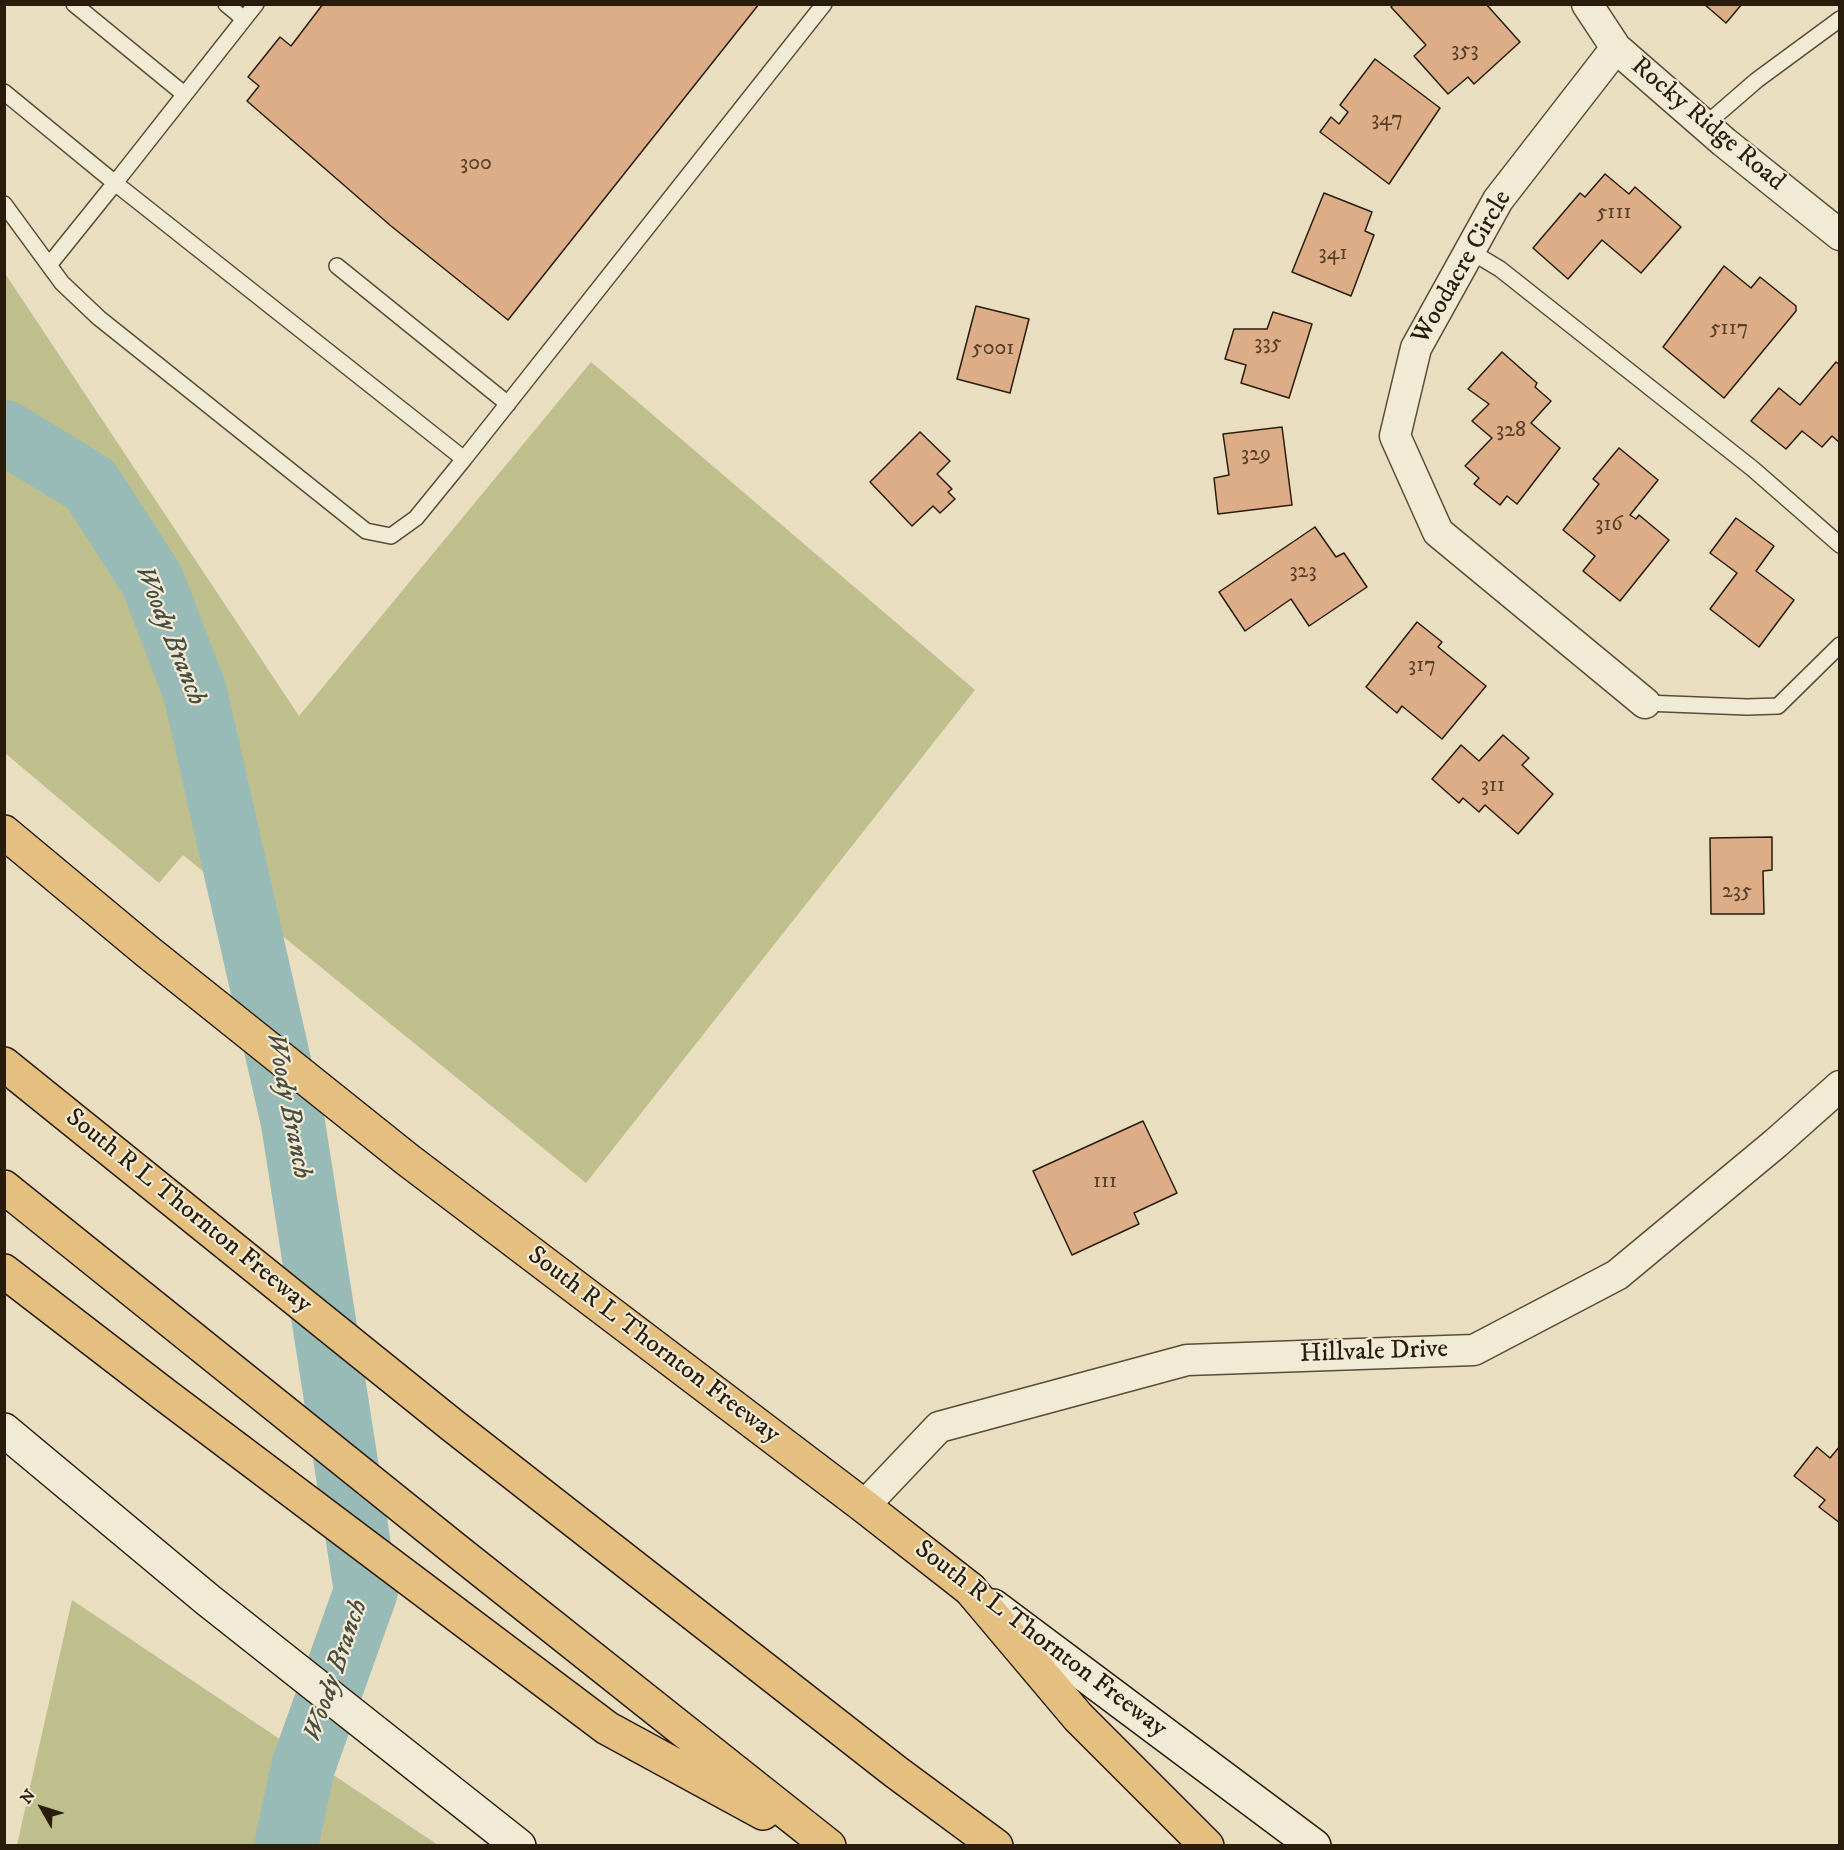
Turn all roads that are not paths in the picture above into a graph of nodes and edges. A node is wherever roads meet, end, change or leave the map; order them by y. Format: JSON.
{"nodes":[{"id":1,"x":74,"y":4,"type":"edge"},
{"id":2,"x":226,"y":4,"type":"edge"},
{"id":3,"x":256,"y":4,"type":"edge"},
{"id":4,"x":824,"y":4,"type":"edge"},
{"id":5,"x":1587,"y":4,"type":"edge"},
{"id":6,"x":244,"y":19,"type":"junction"},
{"id":7,"x":1839,"y":19,"type":"edge"},
{"id":8,"x":1616,"y":48,"type":"junction"},
{"id":9,"x":4,"y":92,"type":"edge"},
{"id":10,"x":184,"y":94,"type":"junction"},
{"id":11,"x":1705,"y":125,"type":"junction"},
{"id":12,"x":115,"y":183,"type":"junction"},
{"id":13,"x":4,"y":204,"type":"edge"},
{"id":14,"x":1839,"y":235,"type":"edge"},
{"id":15,"x":1470,"y":251,"type":"junction"},
{"id":16,"x":49,"y":265,"type":"junction"},
{"id":17,"x":337,"y":266,"type":"dead end"},
{"id":18,"x":508,"y":404,"type":"junction"},
{"id":19,"x":464,"y":459,"type":"junction"},
{"id":20,"x":1839,"y":545,"type":"edge"},
{"id":21,"x":1839,"y":645,"type":"edge"},
{"id":22,"x":1645,"y":703,"type":"joint"},
{"id":23,"x":4,"y":832,"type":"edge"},
{"id":24,"x":4,"y":1064,"type":"edge"},
{"id":25,"x":1839,"y":1086,"type":"edge"},
{"id":26,"x":4,"y":1187,"type":"edge"},
{"id":27,"x":4,"y":1270,"type":"edge"},
{"id":28,"x":4,"y":1430,"type":"edge"},
{"id":29,"x":864,"y":1506,"type":"junction"},
{"id":30,"x":970,"y":1589,"type":"junction"},
{"id":31,"x":519,"y":1845,"type":"edge"},
{"id":32,"x":825,"y":1845,"type":"edge"},
{"id":33,"x":829,"y":1845,"type":"edge"},
{"id":34,"x":996,"y":1845,"type":"edge"},
{"id":35,"x":1207,"y":1845,"type":"edge"},
{"id":36,"x":1314,"y":1845,"type":"edge"}],
"edges":[{"from":1,"to":10,"type":"lane"},
{"from":2,"to":6,"type":"lane"},
{"from":3,"to":6,"type":"lane"},
{"from":4,"to":18,"type":"lane"},
{"from":5,"to":8,"type":"street","name":"Rocky Ridge Road"},
{"from":6,"to":10,"type":"lane"},
{"from":7,"to":11,"type":"lane"},
{"from":8,"to":11,"type":"street","name":"Rocky Ridge Road"},
{"from":8,"to":15,"type":"street","name":"Woodacre Circle"},
{"from":9,"to":12,"type":"lane"},
{"from":10,"to":12,"type":"lane"},
{"from":11,"to":14,"type":"street","name":"Rocky Ridge Road"},
{"from":12,"to":16,"type":"lane"},
{"from":12,"to":19,"type":"lane"},
{"from":13,"to":16,"type":"lane"},
{"from":15,"to":20,"type":"lane"},
{"from":15,"to":22,"type":"street","name":"Woodacre Circle"},
{"from":16,"to":19,"type":"lane"},
{"from":17,"to":18,"type":"lane"},
{"from":18,"to":19,"type":"lane"},
{"from":21,"to":22,"type":"lane"},
{"from":23,"to":29,"type":"main road","name":"South R L Thornton Freeway"},
{"from":24,"to":34,"type":"main road","name":"South R L Thornton Freeway"},
{"from":25,"to":29,"type":"street","name":"Hillvale Drive"},
{"from":26,"to":33,"type":"main road"},
{"from":27,"to":32,"type":"main road"},
{"from":28,"to":31,"type":"main road"},
{"from":29,"to":30,"type":"main road","name":"South R L Thornton Freeway"},
{"from":30,"to":35,"type":"main road"},
{"from":30,"to":36,"type":"main road","name":"South R L Thornton Freeway"}]}
